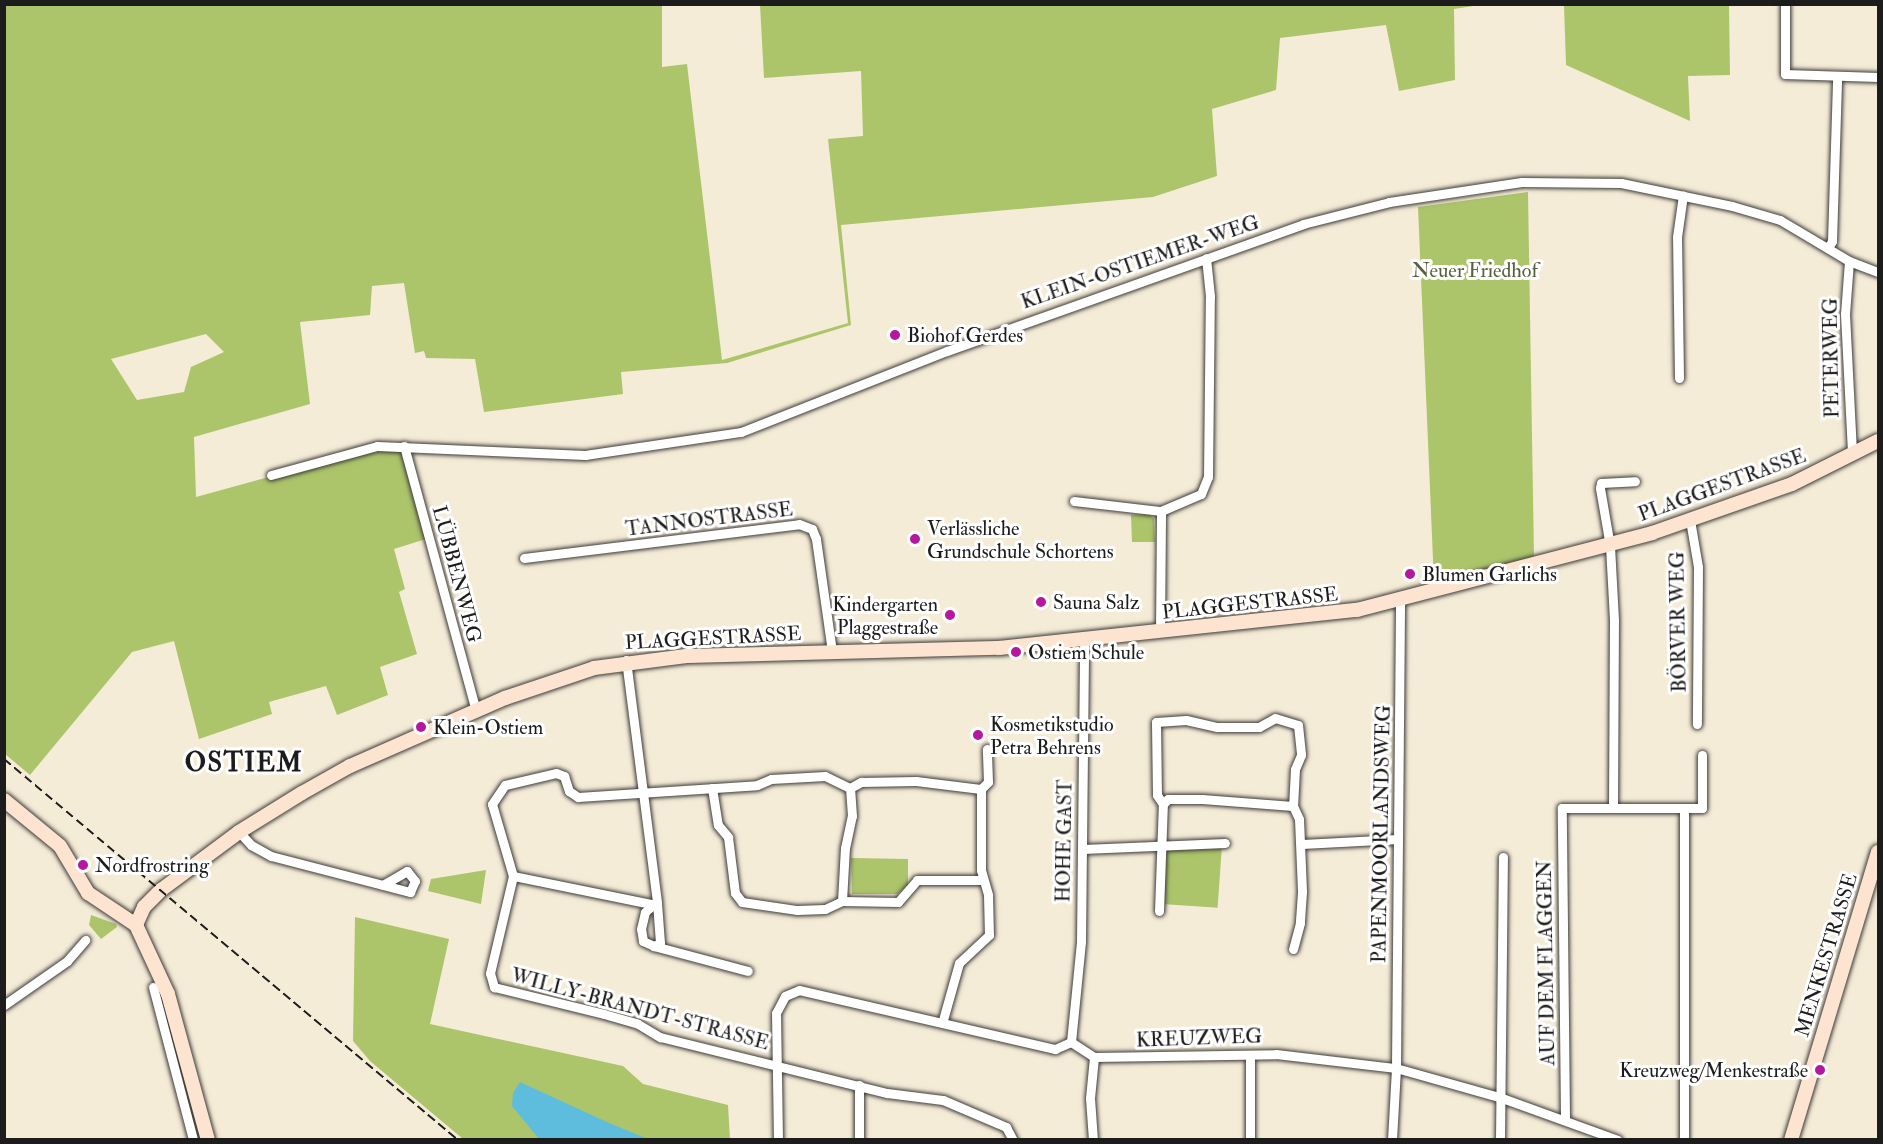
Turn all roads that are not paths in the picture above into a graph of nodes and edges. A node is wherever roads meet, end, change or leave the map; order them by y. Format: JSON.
{"nodes":[{"id":1,"x":1785,"y":4,"type":"edge"},
{"id":2,"x":1878,"y":77,"type":"edge"},
{"id":3,"x":1837,"y":78,"type":"junction"},
{"id":4,"x":1683,"y":195,"type":"junction"},
{"id":5,"x":1827,"y":248,"type":"junction"},
{"id":6,"x":1206,"y":258,"type":"junction"},
{"id":7,"x":1848,"y":261,"type":"junction"},
{"id":8,"x":1878,"y":272,"type":"edge"},
{"id":9,"x":1679,"y":378,"type":"dead end"},
{"id":10,"x":1878,"y":441,"type":"edge"},
{"id":11,"x":404,"y":446,"type":"junction"},
{"id":12,"x":1852,"y":454,"type":"junction"},
{"id":13,"x":271,"y":476,"type":"dead end"},
{"id":14,"x":1635,"y":481,"type":"dead end"},
{"id":15,"x":1074,"y":501,"type":"dead end"},
{"id":16,"x":1161,"y":511,"type":"junction"},
{"id":17,"x":1690,"y":520,"type":"junction"},
{"id":18,"x":1610,"y":546,"type":"junction"},
{"id":19,"x":524,"y":558,"type":"dead end"},
{"id":20,"x":1400,"y":600,"type":"junction"},
{"id":21,"x":1160,"y":632,"type":"junction"},
{"id":22,"x":1084,"y":640,"type":"junction"},
{"id":23,"x":832,"y":652,"type":"junction"},
{"id":24,"x":626,"y":660,"type":"junction"},
{"id":25,"x":476,"y":711,"type":"junction"},
{"id":26,"x":1697,"y":724,"type":"dead end"},
{"id":27,"x":987,"y":749,"type":"dead end"},
{"id":28,"x":1702,"y":755,"type":"dead end"},
{"id":29,"x":712,"y":788,"type":"junction"},
{"id":30,"x":850,"y":788,"type":"junction"},
{"id":31,"x":981,"y":789,"type":"junction"},
{"id":32,"x":642,"y":790,"type":"junction"},
{"id":33,"x":4,"y":800,"type":"edge"},
{"id":34,"x":1163,"y":804,"type":"junction"},
{"id":35,"x":1293,"y":806,"type":"junction"},
{"id":36,"x":1613,"y":808,"type":"junction"},
{"id":37,"x":1683,"y":808,"type":"junction"},
{"id":38,"x":239,"y":832,"type":"junction"},
{"id":39,"x":1398,"y":839,"type":"junction"},
{"id":40,"x":1225,"y":843,"type":"dead end"},
{"id":41,"x":1302,"y":844,"type":"junction"},
{"id":42,"x":1160,"y":845,"type":"junction"},
{"id":43,"x":1083,"y":849,"type":"junction"},
{"id":44,"x":1878,"y":852,"type":"edge"},
{"id":45,"x":1503,"y":857,"type":"dead end"},
{"id":46,"x":513,"y":876,"type":"junction"},
{"id":47,"x":982,"y":880,"type":"junction"},
{"id":48,"x":383,"y":885,"type":"dead end"},
{"id":49,"x":842,"y":901,"type":"junction"},
{"id":50,"x":654,"y":903,"type":"junction"},
{"id":51,"x":1159,"y":911,"type":"dead end"},
{"id":52,"x":139,"y":932,"type":"junction"},
{"id":53,"x":85,"y":940,"type":"dead end"},
{"id":54,"x":654,"y":946,"type":"junction"},
{"id":55,"x":1293,"y":949,"type":"dead end"},
{"id":56,"x":748,"y":971,"type":"dead end"},
{"id":57,"x":153,"y":987,"type":"dead end"},
{"id":58,"x":4,"y":1005,"type":"edge"},
{"id":59,"x":943,"y":1020,"type":"junction"},
{"id":60,"x":1071,"y":1042,"type":"junction"},
{"id":61,"x":1250,"y":1055,"type":"junction"},
{"id":62,"x":1094,"y":1057,"type":"junction"},
{"id":63,"x":777,"y":1065,"type":"junction"},
{"id":64,"x":1396,"y":1068,"type":"junction"},
{"id":65,"x":859,"y":1085,"type":"junction"},
{"id":66,"x":1502,"y":1098,"type":"junction"},
{"id":67,"x":1565,"y":1119,"type":"junction"},
{"id":68,"x":193,"y":1140,"type":"edge"},
{"id":69,"x":208,"y":1140,"type":"edge"},
{"id":70,"x":778,"y":1140,"type":"edge"},
{"id":71,"x":859,"y":1140,"type":"edge"},
{"id":72,"x":1013,"y":1140,"type":"edge"},
{"id":73,"x":1093,"y":1140,"type":"edge"},
{"id":74,"x":1250,"y":1140,"type":"edge"},
{"id":75,"x":1392,"y":1140,"type":"edge"},
{"id":76,"x":1500,"y":1140,"type":"edge"},
{"id":77,"x":1618,"y":1140,"type":"edge"},
{"id":78,"x":1684,"y":1140,"type":"edge"},
{"id":79,"x":1791,"y":1140,"type":"edge"}],
"edges":[{"from":1,"to":3,"type":"street"},
{"from":2,"to":3,"type":"street"},
{"from":3,"to":5,"type":"street"},
{"from":4,"to":5,"type":"street","name":"KLEIN-OSTIEMER-WEG"},
{"from":4,"to":6,"type":"street","name":"KLEIN-OSTIEMER-WEG"},
{"from":4,"to":9,"type":"street"},
{"from":5,"to":7,"type":"street","name":"KLEIN-OSTIEMER-WEG"},
{"from":6,"to":11,"type":"street","name":"KLEIN-OSTIEMER-WEG"},
{"from":6,"to":16,"type":"street"},
{"from":7,"to":8,"type":"street","name":"KLEIN-OSTIEMER-WEG"},
{"from":7,"to":12,"type":"street","name":"PETERWEG"},
{"from":10,"to":12,"type":"street","name":"PLAGGESTRASSE"},
{"from":11,"to":13,"type":"street","name":"KLEIN-OSTIEMER-WEG"},
{"from":11,"to":25,"type":"street","name":"LÜBBENWEG"},
{"from":12,"to":17,"type":"street","name":"PLAGGESTRASSE"},
{"from":14,"to":18,"type":"street","name":"PLAGGESTRASSE"},
{"from":15,"to":16,"type":"street"},
{"from":16,"to":21,"type":"street"},
{"from":17,"to":18,"type":"street","name":"PLAGGESTRASSE"},
{"from":17,"to":26,"type":"street","name":"BÖRVER WEG"},
{"from":18,"to":20,"type":"street","name":"PLAGGESTRASSE"},
{"from":18,"to":36,"type":"street"},
{"from":19,"to":23,"type":"street","name":"TANNOSTRASSE"},
{"from":20,"to":21,"type":"street","name":"PLAGGESTRASSE"},
{"from":20,"to":39,"type":"street","name":"PAPENMOORLANDSWEG"},
{"from":21,"to":22,"type":"street","name":"PLAGGESTRASSE"},
{"from":22,"to":23,"type":"street","name":"PLAGGESTRASSE"},
{"from":22,"to":43,"type":"street","name":"HOHE GAST"},
{"from":23,"to":24,"type":"street","name":"PLAGGESTRASSE"},
{"from":24,"to":25,"type":"street","name":"PLAGGESTRASSE"},
{"from":24,"to":32,"type":"street"},
{"from":25,"to":38,"type":"street","name":"PLAGGESTRASSE"},
{"from":27,"to":31,"type":"street"},
{"from":28,"to":37,"type":"street"},
{"from":29,"to":30,"type":"street"},
{"from":29,"to":32,"type":"street"},
{"from":29,"to":49,"type":"street"},
{"from":30,"to":31,"type":"street"},
{"from":30,"to":49,"type":"street"},
{"from":31,"to":47,"type":"street"},
{"from":32,"to":46,"type":"street"},
{"from":32,"to":50,"type":"street"},
{"from":33,"to":52,"type":"street"},
{"from":34,"to":35,"type":"street"},
{"from":34,"to":35,"type":"street"},
{"from":34,"to":42,"type":"street"},
{"from":35,"to":41,"type":"street"},
{"from":36,"to":37,"type":"street"},
{"from":36,"to":67,"type":"street","name":"AUF DEM FLAGGEN"},
{"from":37,"to":78,"type":"street"},
{"from":38,"to":48,"type":"street"},
{"from":38,"to":52,"type":"street","name":"PLAGGESTRASSE"},
{"from":39,"to":41,"type":"street"},
{"from":39,"to":64,"type":"street","name":"PAPENMOORLANDSWEG"},
{"from":40,"to":42,"type":"street"},
{"from":41,"to":55,"type":"street"},
{"from":42,"to":43,"type":"street"},
{"from":42,"to":51,"type":"street"},
{"from":43,"to":60,"type":"street","name":"HOHE GAST"},
{"from":44,"to":79,"type":"street","name":"MENKESTRASSE"},
{"from":45,"to":66,"type":"street"},
{"from":46,"to":50,"type":"street"},
{"from":46,"to":63,"type":"street","name":"WILLY-BRANDT-STRASSE"},
{"from":47,"to":49,"type":"street"},
{"from":47,"to":59,"type":"street"},
{"from":50,"to":54,"type":"street"},
{"from":50,"to":54,"type":"street"},
{"from":52,"to":69,"type":"street"},
{"from":53,"to":58,"type":"street"},
{"from":54,"to":56,"type":"street"},
{"from":57,"to":68,"type":"street"},
{"from":59,"to":60,"type":"street"},
{"from":59,"to":63,"type":"street"},
{"from":60,"to":62,"type":"street"},
{"from":61,"to":62,"type":"street","name":"KREUZWEG"},
{"from":61,"to":64,"type":"street","name":"KREUZWEG"},
{"from":61,"to":74,"type":"street"},
{"from":62,"to":73,"type":"street"},
{"from":63,"to":65,"type":"street","name":"WILLY-BRANDT-STRASSE"},
{"from":63,"to":70,"type":"street"},
{"from":64,"to":66,"type":"street","name":"KREUZWEG"},
{"from":64,"to":75,"type":"street","name":"PAPENMOORLANDSWEG"},
{"from":65,"to":71,"type":"street"},
{"from":65,"to":72,"type":"street","name":"WILLY-BRANDT-STRASSE"},
{"from":66,"to":67,"type":"street","name":"KREUZWEG"},
{"from":66,"to":76,"type":"street"},
{"from":67,"to":77,"type":"street","name":"KREUZWEG"}]}
